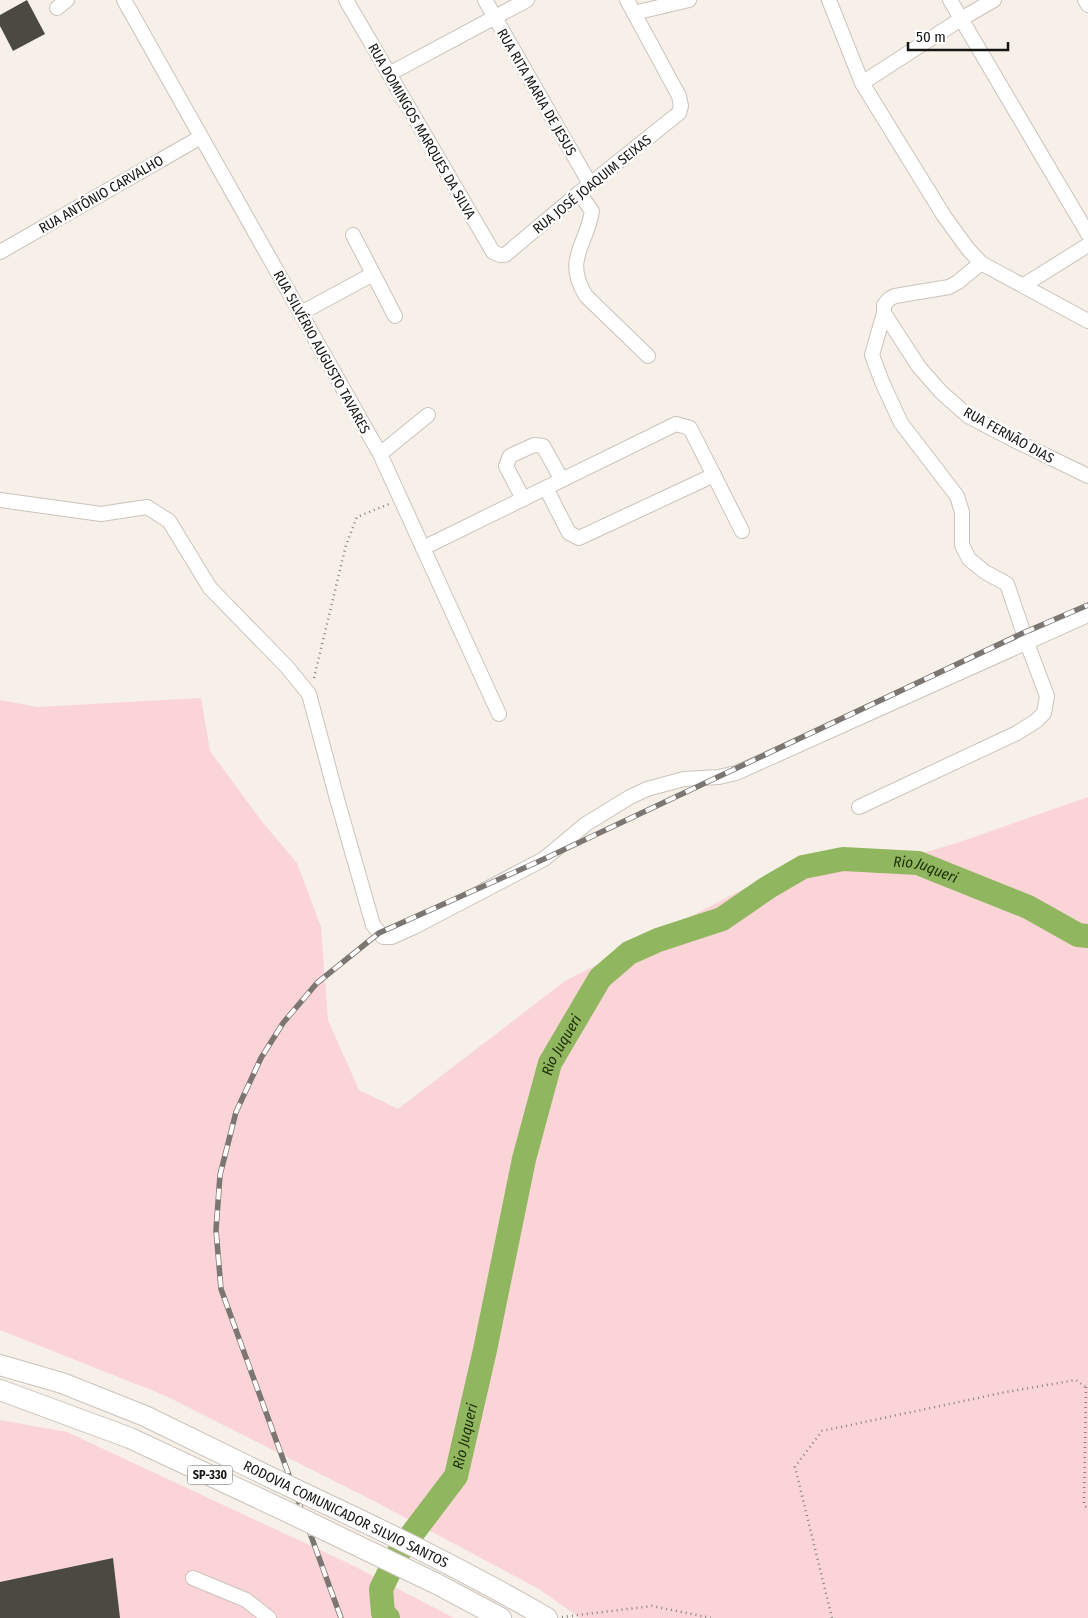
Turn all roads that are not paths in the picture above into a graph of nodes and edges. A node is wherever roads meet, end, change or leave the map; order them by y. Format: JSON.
{"nodes":[{"id":1,"x":124,"y":0,"type":"edge"},
{"id":2,"x":346,"y":0,"type":"edge"},
{"id":3,"x":485,"y":0,"type":"edge"},
{"id":4,"x":527,"y":0,"type":"edge"},
{"id":5,"x":627,"y":0,"type":"edge"},
{"id":6,"x":689,"y":0,"type":"edge"},
{"id":7,"x":829,"y":0,"type":"edge"},
{"id":8,"x":950,"y":0,"type":"edge"},
{"id":9,"x":994,"y":0,"type":"edge"},
{"id":10,"x":1085,"y":0,"type":"edge"},
{"id":11,"x":1088,"y":6,"type":"edge"},
{"id":12,"x":634,"y":13,"type":"junction"},
{"id":13,"x":495,"y":18,"type":"junction"},
{"id":14,"x":961,"y":19,"type":"junction"},
{"id":15,"x":389,"y":74,"type":"junction"},
{"id":16,"x":862,"y":82,"type":"junction"},
{"id":17,"x":201,"y":137,"type":"junction"},
{"id":18,"x":584,"y":188,"type":"junction"},
{"id":19,"x":1088,"y":234,"type":"edge"},
{"id":20,"x":353,"y":235,"type":"dead end"},
{"id":21,"x":1088,"y":245,"type":"edge"},
{"id":22,"x":0,"y":252,"type":"edge"},
{"id":23,"x":504,"y":255,"type":"joint"},
{"id":24,"x":982,"y":263,"type":"junction"},
{"id":25,"x":373,"y":274,"type":"junction"},
{"id":26,"x":1024,"y":285,"type":"junction"},
{"id":27,"x":301,"y":313,"type":"junction"},
{"id":28,"x":884,"y":313,"type":"junction"},
{"id":29,"x":395,"y":316,"type":"dead end"},
{"id":30,"x":1088,"y":321,"type":"edge"},
{"id":31,"x":648,"y":356,"type":"dead end"},
{"id":32,"x":428,"y":415,"type":"dead end"},
{"id":33,"x":380,"y":454,"type":"junction"},
{"id":34,"x":714,"y":475,"type":"junction"},
{"id":35,"x":1088,"y":476,"type":"edge"},
{"id":36,"x":562,"y":480,"type":"junction"},
{"id":37,"x":546,"y":488,"type":"junction"},
{"id":38,"x":523,"y":499,"type":"junction"},
{"id":39,"x":0,"y":500,"type":"edge"},
{"id":40,"x":742,"y":531,"type":"dead end"},
{"id":41,"x":423,"y":548,"type":"junction"},
{"id":42,"x":1088,"y":615,"type":"edge"},
{"id":43,"x":1026,"y":644,"type":"junction"},
{"id":44,"x":499,"y":714,"type":"dead end"},
{"id":45,"x":859,"y":808,"type":"dead end"},
{"id":46,"x":0,"y":1365,"type":"edge"},
{"id":47,"x":0,"y":1390,"type":"edge"},
{"id":48,"x":192,"y":1578,"type":"dead end"},
{"id":49,"x":269,"y":1618,"type":"edge"},
{"id":50,"x":501,"y":1618,"type":"edge"},
{"id":51,"x":547,"y":1618,"type":"edge"}],
"edges":[{"from":1,"to":17,"type":"street","name":"RUA SILVÉRIO AUGUSTO TAVARES"},
{"from":2,"to":15,"type":"street","name":"RUA DOMINGOS MARQUES DA SILVA"},
{"from":3,"to":13,"type":"street","name":"RUA RITA MARIA DE JESUS"},
{"from":4,"to":13,"type":"street"},
{"from":5,"to":12,"type":"street"},
{"from":6,"to":12,"type":"street"},
{"from":7,"to":16,"type":"street"},
{"from":8,"to":14,"type":"street"},
{"from":9,"to":14,"type":"street"},
{"from":10,"to":11,"type":"street"},
{"from":12,"to":18,"type":"street","name":"RUA JOSÉ JOAQUIM SEIXAS"},
{"from":13,"to":15,"type":"street"},
{"from":13,"to":18,"type":"street","name":"RUA RITA MARIA DE JESUS"},
{"from":14,"to":16,"type":"street"},
{"from":14,"to":19,"type":"street"},
{"from":15,"to":23,"type":"street","name":"RUA DOMINGOS MARQUES DA SILVA"},
{"from":16,"to":24,"type":"street"},
{"from":17,"to":22,"type":"street","name":"RUA ANTÔNIO CARVALHO"},
{"from":17,"to":27,"type":"street","name":"RUA SILVÉRIO AUGUSTO TAVARES"},
{"from":18,"to":23,"type":"street","name":"RUA JOSÉ JOAQUIM SEIXAS"},
{"from":18,"to":31,"type":"street","name":"RUA RITA MARIA DE JESUS"},
{"from":20,"to":25,"type":"street"},
{"from":21,"to":26,"type":"street"},
{"from":24,"to":26,"type":"street"},
{"from":24,"to":28,"type":"street"},
{"from":25,"to":27,"type":"street"},
{"from":25,"to":29,"type":"street"},
{"from":26,"to":30,"type":"street"},
{"from":27,"to":33,"type":"street","name":"RUA SILVÉRIO AUGUSTO TAVARES"},
{"from":28,"to":35,"type":"street","name":"RUA FERNÃO DIAS"},
{"from":28,"to":43,"type":"street"},
{"from":32,"to":33,"type":"street"},
{"from":33,"to":41,"type":"street","name":"RUA SILVÉRIO AUGUSTO TAVARES"},
{"from":34,"to":36,"type":"street"},
{"from":34,"to":37,"type":"street"},
{"from":34,"to":40,"type":"street"},
{"from":36,"to":37,"type":"street"},
{"from":36,"to":38,"type":"street"},
{"from":37,"to":38,"type":"street"},
{"from":38,"to":41,"type":"street"},
{"from":39,"to":43,"type":"street"},
{"from":41,"to":44,"type":"street","name":"RUA SILVÉRIO AUGUSTO TAVARES"},
{"from":42,"to":43,"type":"street"},
{"from":43,"to":45,"type":"street"},
{"from":46,"to":51,"type":"highway","name":"RODOVIA COMUNICADOR SILVIO SANTOS","number":"SP-330","bridge":true},
{"from":47,"to":50,"type":"highway","name":"RODOVIA COMUNICADOR SILVIO SANTOS","number":"SP-330","bridge":true},
{"from":48,"to":49,"type":"street"}]}
